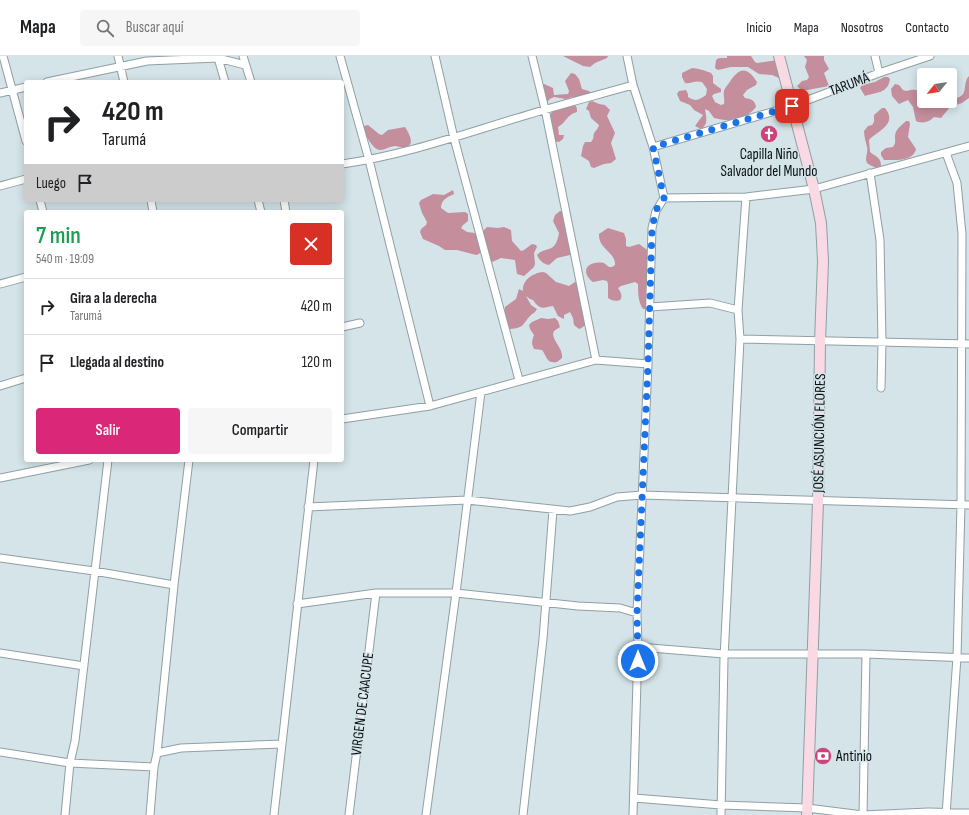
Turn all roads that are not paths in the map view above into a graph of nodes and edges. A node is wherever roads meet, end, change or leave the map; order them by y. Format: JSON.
{"nodes":[{"id":1,"x":3,"y":56,"type":"edge"},
{"id":2,"x":118,"y":56,"type":"edge"},
{"id":3,"x":242,"y":56,"type":"edge"},
{"id":4,"x":340,"y":56,"type":"edge"},
{"id":5,"x":435,"y":56,"type":"edge"},
{"id":6,"x":532,"y":56,"type":"edge"},
{"id":7,"x":627,"y":56,"type":"edge"},
{"id":8,"x":779,"y":56,"type":"edge"},
{"id":9,"x":875,"y":56,"type":"edge"},
{"id":10,"x":930,"y":56,"type":"edge"},
{"id":11,"x":217,"y":57,"type":"edge"},
{"id":12,"x":245,"y":65,"type":"junction"},
{"id":13,"x":120,"y":66,"type":"junction"},
{"id":14,"x":879,"y":73,"type":"junction"},
{"id":15,"x":56,"y":80,"type":"edge"},
{"id":16,"x":124,"y":80,"type":"edge"},
{"id":17,"x":224,"y":80,"type":"edge"},
{"id":18,"x":250,"y":80,"type":"edge"},
{"id":19,"x":633,"y":86,"type":"junction"},
{"id":20,"x":24,"y":87,"type":"edge"},
{"id":21,"x":13,"y":90,"type":"junction"},
{"id":22,"x":0,"y":93,"type":"edge"},
{"id":23,"x":792,"y":106,"type":"junction"},
{"id":24,"x":545,"y":109,"type":"junction"},
{"id":25,"x":24,"y":133,"type":"edge"},
{"id":26,"x":454,"y":138,"type":"junction"},
{"id":27,"x":969,"y":146,"type":"edge"},
{"id":28,"x":653,"y":147,"type":"junction"},
{"id":29,"x":946,"y":153,"type":"junction"},
{"id":30,"x":369,"y":160,"type":"junction"},
{"id":31,"x":344,"y":164,"type":"edge"},
{"id":32,"x":870,"y":174,"type":"junction"},
{"id":33,"x":24,"y":180,"type":"edge"},
{"id":34,"x":0,"y":186,"type":"edge"},
{"id":35,"x":814,"y":189,"type":"junction"},
{"id":36,"x":746,"y":197,"type":"junction"},
{"id":37,"x":664,"y":198,"type":"junction"},
{"id":38,"x":24,"y":278,"type":"edge"},
{"id":39,"x":0,"y":284,"type":"edge"},
{"id":40,"x":650,"y":307,"type":"junction"},
{"id":41,"x":738,"y":310,"type":"junction"},
{"id":42,"x":360,"y":324,"type":"dead end"},
{"id":43,"x":344,"y":327,"type":"edge"},
{"id":44,"x":740,"y":339,"type":"junction"},
{"id":45,"x":820,"y":342,"type":"junction"},
{"id":46,"x":882,"y":342,"type":"junction"},
{"id":47,"x":965,"y":344,"type":"edge"},
{"id":48,"x":596,"y":360,"type":"junction"},
{"id":49,"x":648,"y":364,"type":"junction"},
{"id":50,"x":24,"y":379,"type":"edge"},
{"id":51,"x":519,"y":380,"type":"junction"},
{"id":52,"x":0,"y":386,"type":"edge"},
{"id":53,"x":881,"y":388,"type":"dead end"},
{"id":54,"x":481,"y":392,"type":"junction"},
{"id":55,"x":430,"y":406,"type":"junction"},
{"id":56,"x":344,"y":417,"type":"edge"},
{"id":57,"x":79,"y":462,"type":"edge"},
{"id":58,"x":108,"y":462,"type":"edge"},
{"id":59,"x":189,"y":462,"type":"edge"},
{"id":60,"x":314,"y":462,"type":"edge"},
{"id":61,"x":0,"y":478,"type":"edge"},
{"id":62,"x":642,"y":495,"type":"junction"},
{"id":63,"x":731,"y":498,"type":"junction"},
{"id":64,"x":467,"y":500,"type":"junction"},
{"id":65,"x":818,"y":501,"type":"junction"},
{"id":66,"x":961,"y":505,"type":"junction"},
{"id":67,"x":969,"y":505,"type":"edge"},
{"id":68,"x":308,"y":507,"type":"junction"},
{"id":69,"x":553,"y":510,"type":"junction"},
{"id":70,"x":0,"y":558,"type":"edge"},
{"id":71,"x":94,"y":571,"type":"junction"},
{"id":72,"x":174,"y":585,"type":"junction"},
{"id":73,"x":376,"y":593,"type":"junction"},
{"id":74,"x":456,"y":593,"type":"junction"},
{"id":75,"x":545,"y":603,"type":"junction"},
{"id":76,"x":297,"y":604,"type":"junction"},
{"id":77,"x":637,"y":613,"type":"junction"},
{"id":78,"x":638,"y":647,"type":"junction"},
{"id":79,"x":0,"y":653,"type":"edge"},
{"id":80,"x":811,"y":653,"type":"junction"},
{"id":81,"x":724,"y":654,"type":"junction"},
{"id":82,"x":866,"y":654,"type":"junction"},
{"id":83,"x":957,"y":658,"type":"junction"},
{"id":84,"x":969,"y":658,"type":"edge"},
{"id":85,"x":84,"y":666,"type":"junction"},
{"id":86,"x":282,"y":744,"type":"junction"},
{"id":87,"x":0,"y":752,"type":"edge"},
{"id":88,"x":157,"y":753,"type":"junction"},
{"id":89,"x":70,"y":763,"type":"junction"},
{"id":90,"x":154,"y":767,"type":"junction"},
{"id":91,"x":634,"y":798,"type":"junction"},
{"id":92,"x":722,"y":805,"type":"junction"},
{"id":93,"x":807,"y":812,"type":"edge"},
{"id":94,"x":946,"y":813,"type":"edge"},
{"id":95,"x":969,"y":813,"type":"edge"},
{"id":96,"x":65,"y":815,"type":"edge"},
{"id":97,"x":150,"y":815,"type":"edge"},
{"id":98,"x":274,"y":815,"type":"edge"},
{"id":99,"x":349,"y":815,"type":"edge"},
{"id":100,"x":426,"y":815,"type":"edge"},
{"id":101,"x":523,"y":815,"type":"edge"},
{"id":102,"x":633,"y":815,"type":"edge"},
{"id":103,"x":721,"y":815,"type":"edge"},
{"id":104,"x":864,"y":815,"type":"edge"}],
"edges":[{"from":1,"to":21,"type":"street"},
{"from":2,"to":13,"type":"street"},
{"from":3,"to":12,"type":"street"},
{"from":4,"to":30,"type":"street"},
{"from":5,"to":26,"type":"street"},
{"from":6,"to":24,"type":"street"},
{"from":7,"to":19,"type":"street"},
{"from":8,"to":23,"type":"street","name":"JOSÉ ASUNCIÓN FLORES"},
{"from":9,"to":14,"type":"street"},
{"from":10,"to":14,"type":"street","name":"TARUMÁ"},
{"from":11,"to":12,"type":"street"},
{"from":11,"to":13,"type":"street"},
{"from":11,"to":17,"type":"street"},
{"from":12,"to":18,"type":"street"},
{"from":13,"to":15,"type":"street"},
{"from":13,"to":16,"type":"street"},
{"from":14,"to":23,"type":"street","name":"TARUMÁ"},
{"from":19,"to":24,"type":"street"},
{"from":19,"to":28,"type":"street"},
{"from":20,"to":21,"type":"street"},
{"from":21,"to":22,"type":"street"},
{"from":21,"to":25,"type":"street"},
{"from":23,"to":28,"type":"street","name":"TARUMÁ"},
{"from":23,"to":35,"type":"street","name":"JOSÉ ASUNCIÓN FLORES"},
{"from":24,"to":26,"type":"street"},
{"from":24,"to":48,"type":"street"},
{"from":26,"to":30,"type":"street"},
{"from":26,"to":51,"type":"street"},
{"from":27,"to":29,"type":"street"},
{"from":28,"to":37,"type":"street"},
{"from":29,"to":32,"type":"street"},
{"from":29,"to":47,"type":"street"},
{"from":30,"to":31,"type":"street"},
{"from":30,"to":55,"type":"street"},
{"from":32,"to":35,"type":"street"},
{"from":32,"to":46,"type":"street"},
{"from":33,"to":34,"type":"street"},
{"from":35,"to":36,"type":"street"},
{"from":35,"to":45,"type":"street","name":"JOSÉ ASUNCIÓN FLORES"},
{"from":36,"to":37,"type":"street"},
{"from":36,"to":41,"type":"street"},
{"from":37,"to":40,"type":"street"},
{"from":38,"to":39,"type":"street"},
{"from":40,"to":41,"type":"street"},
{"from":40,"to":49,"type":"street"},
{"from":41,"to":44,"type":"street"},
{"from":42,"to":43,"type":"street"},
{"from":44,"to":45,"type":"street"},
{"from":44,"to":63,"type":"street"},
{"from":45,"to":46,"type":"street"},
{"from":45,"to":65,"type":"street","name":"JOSÉ ASUNCIÓN FLORES"},
{"from":46,"to":47,"type":"street"},
{"from":46,"to":53,"type":"street"},
{"from":47,"to":66,"type":"street"},
{"from":48,"to":49,"type":"street"},
{"from":48,"to":51,"type":"street"},
{"from":49,"to":62,"type":"street"},
{"from":50,"to":52,"type":"street"},
{"from":51,"to":54,"type":"street"},
{"from":54,"to":55,"type":"street"},
{"from":54,"to":64,"type":"street"},
{"from":55,"to":56,"type":"street"},
{"from":57,"to":61,"type":"street"},
{"from":58,"to":71,"type":"street"},
{"from":59,"to":72,"type":"street"},
{"from":60,"to":68,"type":"street"},
{"from":62,"to":63,"type":"street"},
{"from":62,"to":69,"type":"street"},
{"from":62,"to":77,"type":"street"},
{"from":63,"to":65,"type":"street"},
{"from":63,"to":81,"type":"street"},
{"from":64,"to":68,"type":"street"},
{"from":64,"to":69,"type":"street"},
{"from":64,"to":74,"type":"street"},
{"from":65,"to":66,"type":"street"},
{"from":65,"to":80,"type":"street","name":"JOSÉ ASUNCIÓN FLORES"},
{"from":66,"to":67,"type":"street"},
{"from":66,"to":83,"type":"street"},
{"from":68,"to":76,"type":"street"},
{"from":69,"to":75,"type":"street"},
{"from":70,"to":71,"type":"street"},
{"from":71,"to":72,"type":"street"},
{"from":71,"to":85,"type":"street"},
{"from":72,"to":88,"type":"street"},
{"from":73,"to":74,"type":"street"},
{"from":73,"to":76,"type":"street"},
{"from":73,"to":99,"type":"street","name":"VIRGEN DE CAACUPE"},
{"from":74,"to":75,"type":"street"},
{"from":74,"to":100,"type":"street"},
{"from":75,"to":77,"type":"street"},
{"from":75,"to":101,"type":"street"},
{"from":76,"to":86,"type":"street"},
{"from":77,"to":78,"type":"street"},
{"from":78,"to":81,"type":"street"},
{"from":78,"to":91,"type":"street"},
{"from":79,"to":85,"type":"street"},
{"from":80,"to":81,"type":"street"},
{"from":80,"to":82,"type":"street"},
{"from":80,"to":93,"type":"street","name":"JOSÉ ASUNCIÓN FLORES"},
{"from":81,"to":92,"type":"street"},
{"from":82,"to":83,"type":"street"},
{"from":82,"to":104,"type":"street"},
{"from":83,"to":84,"type":"street"},
{"from":83,"to":94,"type":"street"},
{"from":85,"to":89,"type":"street"},
{"from":86,"to":88,"type":"street"},
{"from":86,"to":98,"type":"street"},
{"from":87,"to":89,"type":"street"},
{"from":88,"to":90,"type":"street"},
{"from":89,"to":90,"type":"street"},
{"from":89,"to":96,"type":"street"},
{"from":90,"to":97,"type":"street"},
{"from":91,"to":92,"type":"street"},
{"from":91,"to":102,"type":"street"},
{"from":92,"to":93,"type":"street"},
{"from":92,"to":103,"type":"street"},
{"from":93,"to":104,"type":"street"},
{"from":94,"to":95,"type":"street"},
{"from":94,"to":104,"type":"street"}]}
